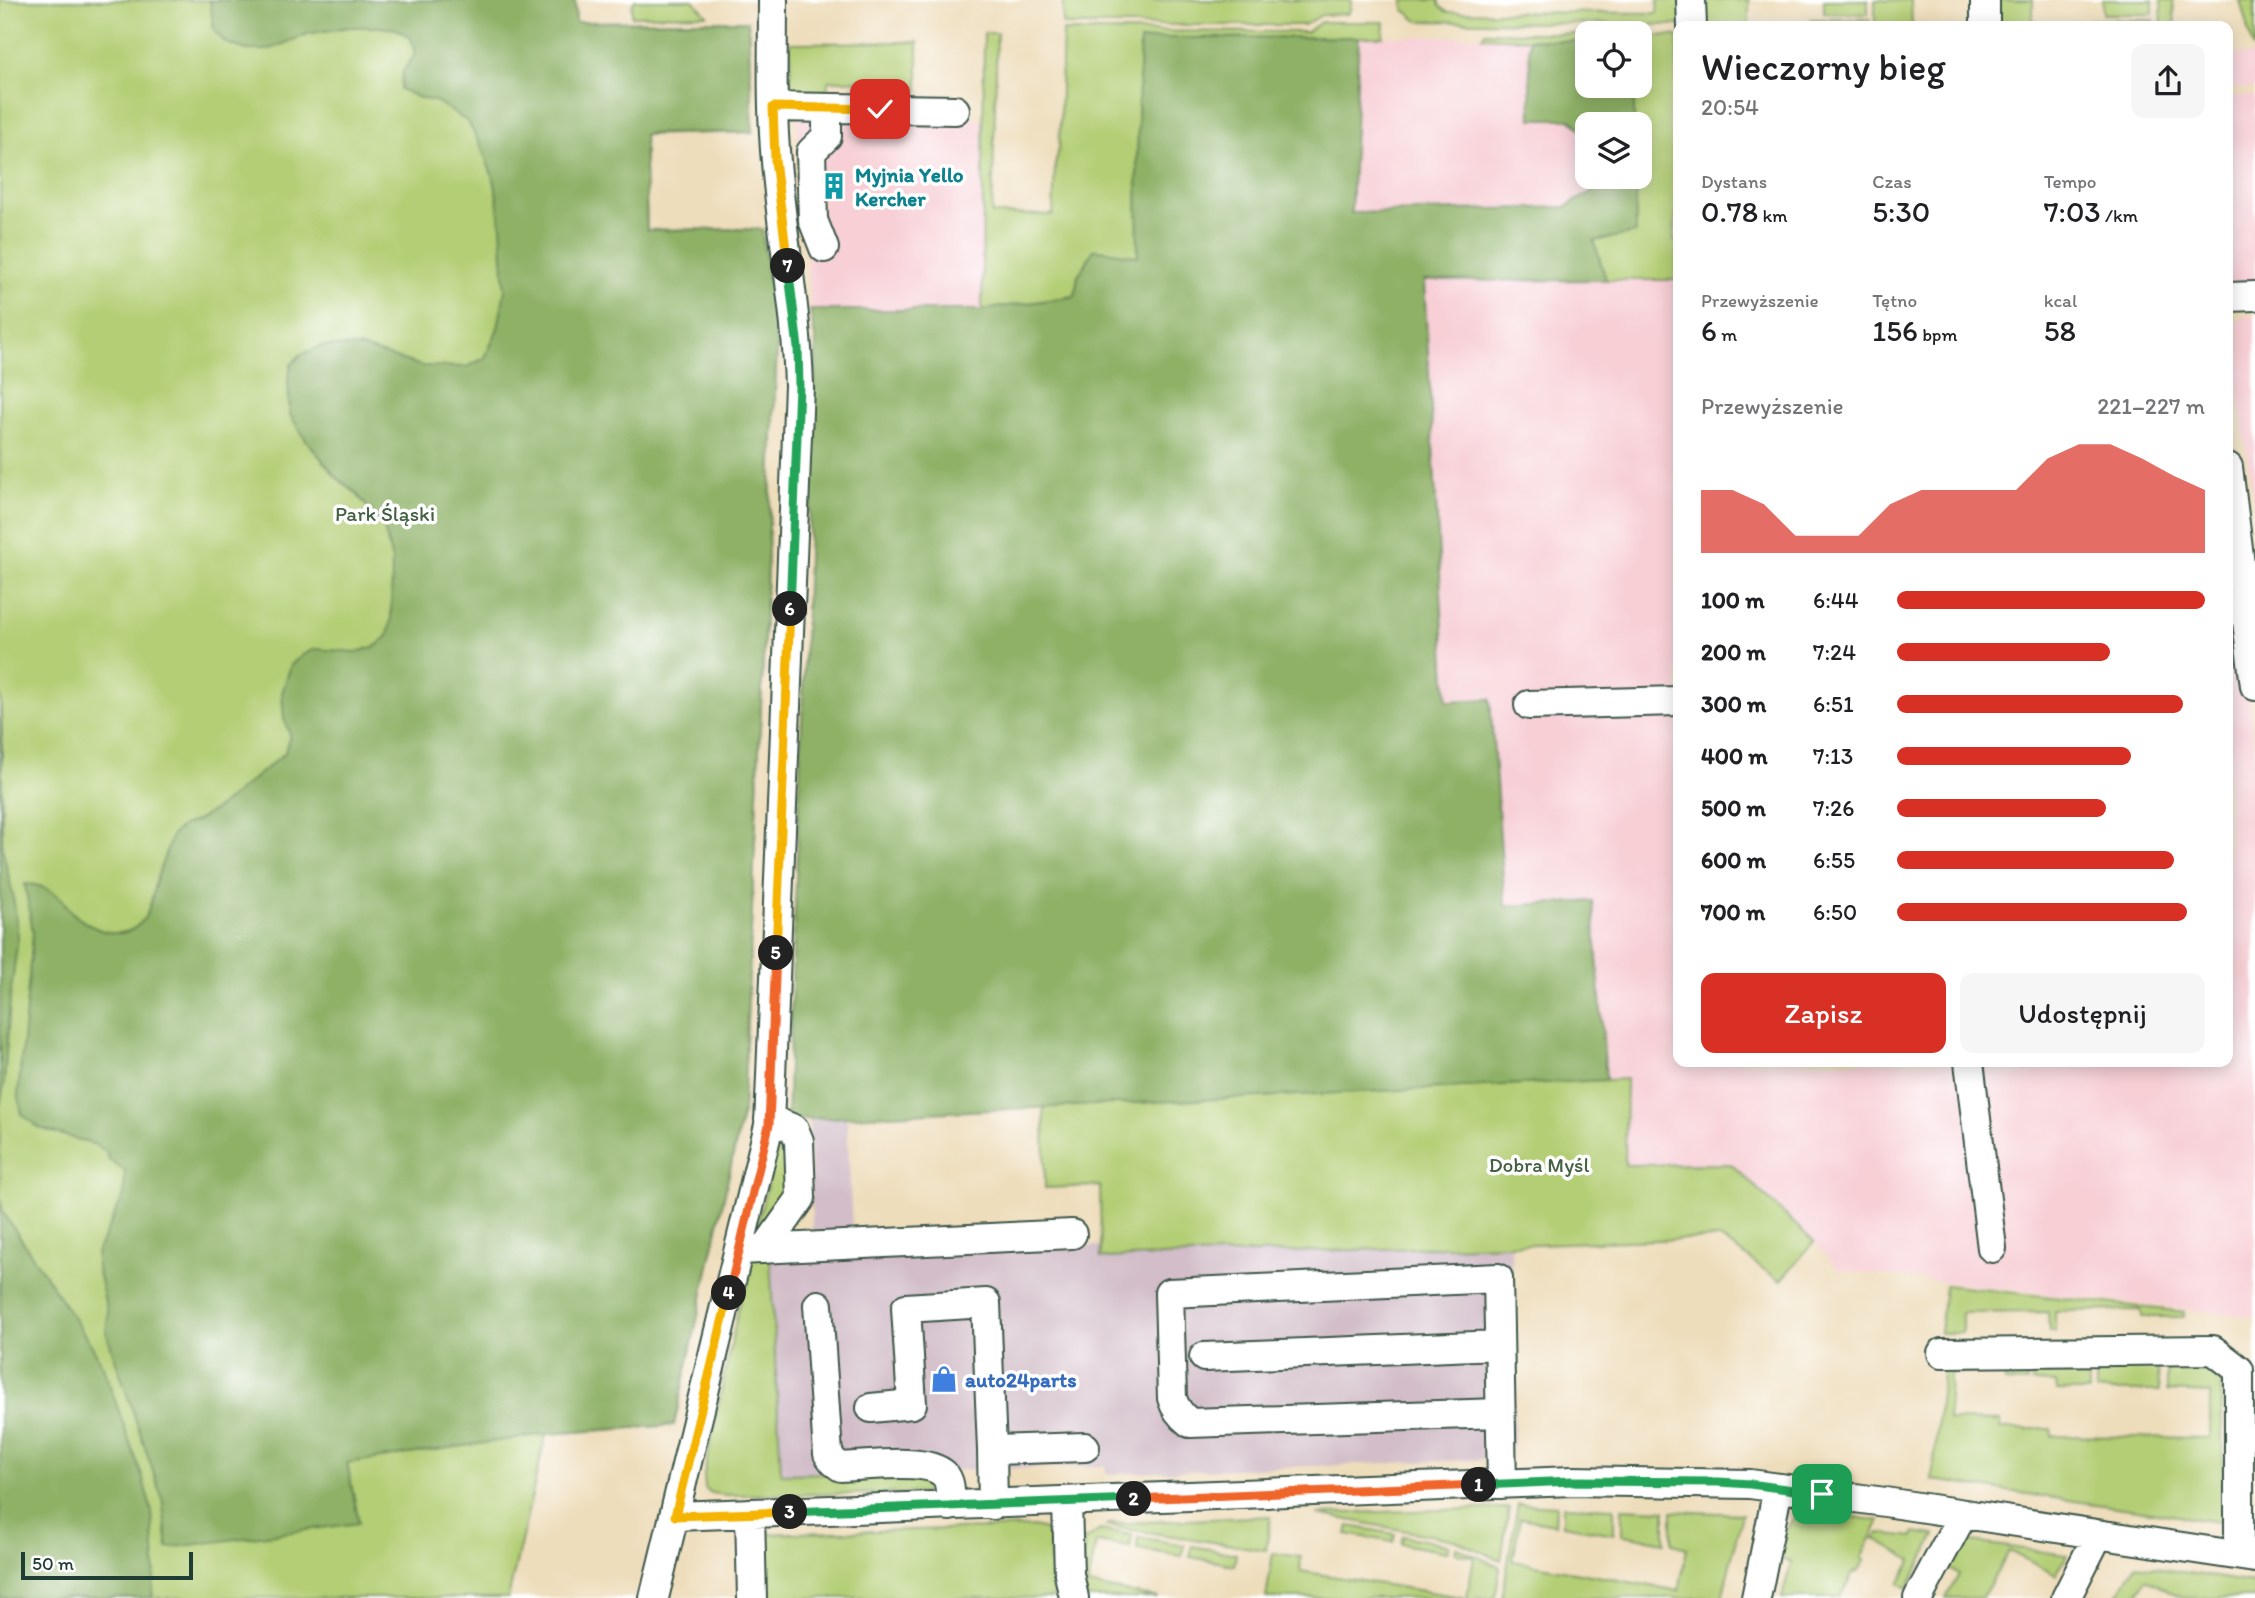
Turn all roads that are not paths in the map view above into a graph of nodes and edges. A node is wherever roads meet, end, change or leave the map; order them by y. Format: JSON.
{"nodes":[{"id":1,"x":773,"y":0,"type":"edge"},
{"id":2,"x":1691,"y":0,"type":"edge"},
{"id":3,"x":1985,"y":0,"type":"edge"},
{"id":4,"x":1692,"y":21,"type":"edge"},
{"id":5,"x":1985,"y":21,"type":"edge"},
{"id":6,"x":773,"y":107,"type":"junction"},
{"id":7,"x":827,"y":108,"type":"junction"},
{"id":8,"x":955,"y":110,"type":"dead end"},
{"id":9,"x":824,"y":248,"type":"dead end"},
{"id":10,"x":2255,"y":296,"type":"edge"},
{"id":11,"x":2233,"y":297,"type":"edge"},
{"id":12,"x":2233,"y":508,"type":"edge"},
{"id":13,"x":2255,"y":686,"type":"edge"},
{"id":14,"x":1673,"y":701,"type":"edge"},
{"id":15,"x":1529,"y":705,"type":"dead end"},
{"id":16,"x":1970,"y":1067,"type":"edge"},
{"id":17,"x":769,"y":1119,"type":"junction"},
{"id":18,"x":1072,"y":1234,"type":"dead end"},
{"id":19,"x":1992,"y":1248,"type":"dead end"},
{"id":20,"x":752,"y":1249,"type":"junction"},
{"id":21,"x":818,"y":1305,"type":"dead end"},
{"id":22,"x":1499,"y":1345,"type":"junction"},
{"id":23,"x":1942,"y":1353,"type":"dead end"},
{"id":24,"x":1204,"y":1357,"type":"dead end"},
{"id":25,"x":871,"y":1408,"type":"dead end"},
{"id":26,"x":1500,"y":1413,"type":"junction"},
{"id":27,"x":1086,"y":1447,"type":"dead end"},
{"id":28,"x":992,"y":1450,"type":"junction"},
{"id":29,"x":1502,"y":1484,"type":"junction"},
{"id":30,"x":1778,"y":1488,"type":"junction"},
{"id":31,"x":1067,"y":1502,"type":"junction"},
{"id":32,"x":993,"y":1505,"type":"junction"},
{"id":33,"x":950,"y":1506,"type":"junction"},
{"id":34,"x":750,"y":1513,"type":"junction"},
{"id":35,"x":1963,"y":1514,"type":"junction"},
{"id":36,"x":675,"y":1516,"type":"junction"},
{"id":37,"x":2098,"y":1535,"type":"junction"},
{"id":38,"x":2247,"y":1557,"type":"edge"},
{"id":39,"x":654,"y":1598,"type":"edge"},
{"id":40,"x":752,"y":1598,"type":"edge"},
{"id":41,"x":1074,"y":1598,"type":"edge"},
{"id":42,"x":1756,"y":1598,"type":"edge"},
{"id":43,"x":1918,"y":1598,"type":"edge"},
{"id":44,"x":2066,"y":1598,"type":"edge"}],
"edges":[{"from":1,"to":6,"type":"street"},
{"from":2,"to":4,"type":"street"},
{"from":3,"to":5,"type":"street"},
{"from":6,"to":7,"type":"street"},
{"from":6,"to":17,"type":"street"},
{"from":7,"to":8,"type":"street"},
{"from":7,"to":9,"type":"street"},
{"from":10,"to":11,"type":"street"},
{"from":12,"to":13,"type":"street"},
{"from":14,"to":15,"type":"street"},
{"from":16,"to":19,"type":"street"},
{"from":17,"to":20,"type":"street"},
{"from":17,"to":20,"type":"street"},
{"from":18,"to":20,"type":"street"},
{"from":20,"to":36,"type":"street"},
{"from":21,"to":33,"type":"street"},
{"from":22,"to":24,"type":"street"},
{"from":22,"to":26,"type":"street"},
{"from":22,"to":26,"type":"street"},
{"from":23,"to":38,"type":"street"},
{"from":25,"to":28,"type":"street"},
{"from":26,"to":29,"type":"street"},
{"from":27,"to":28,"type":"street"},
{"from":28,"to":32,"type":"street"},
{"from":29,"to":30,"type":"street"},
{"from":29,"to":31,"type":"street"},
{"from":30,"to":35,"type":"street"},
{"from":30,"to":42,"type":"street"},
{"from":31,"to":32,"type":"street"},
{"from":31,"to":41,"type":"street"},
{"from":32,"to":33,"type":"street"},
{"from":33,"to":34,"type":"street"},
{"from":34,"to":36,"type":"street"},
{"from":34,"to":40,"type":"street"},
{"from":35,"to":37,"type":"street"},
{"from":35,"to":43,"type":"street"},
{"from":36,"to":39,"type":"street"},
{"from":37,"to":38,"type":"street"},
{"from":37,"to":44,"type":"street"}]}
